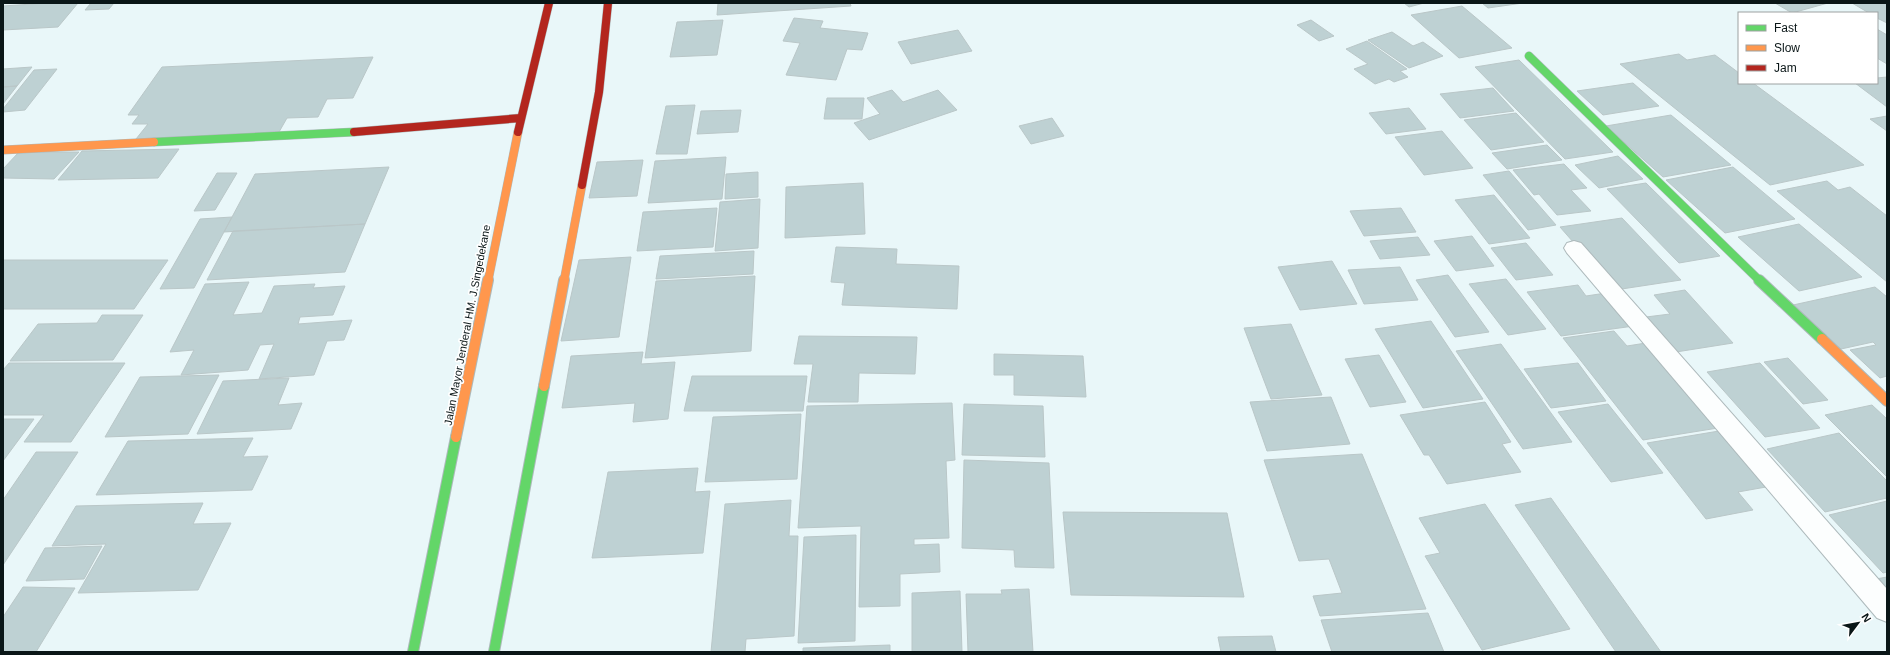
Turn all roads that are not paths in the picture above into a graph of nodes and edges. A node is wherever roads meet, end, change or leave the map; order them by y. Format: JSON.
{"nodes":[{"id":1,"x":549,"y":3,"type":"edge"},
{"id":2,"x":608,"y":3,"type":"edge"},
{"id":3,"x":1529,"y":56,"type":"dead end"},
{"id":4,"x":521,"y":118,"type":"junction"},
{"id":5,"x":3,"y":150,"type":"edge"},
{"id":6,"x":1574,"y":248,"type":"dead end"},
{"id":7,"x":1887,"y":401,"type":"edge"},
{"id":8,"x":1887,"y":609,"type":"edge"},
{"id":9,"x":413,"y":652,"type":"edge"},
{"id":10,"x":494,"y":652,"type":"edge"}],
"edges":[{"from":1,"to":4,"type":"main road","name":"Jalan Mayor Jenderal HM. J.Singedekane"},
{"from":2,"to":10,"type":"main road"},
{"from":3,"to":7,"type":"main road"},
{"from":4,"to":5,"type":"main road"},
{"from":4,"to":9,"type":"main road","name":"Jalan Mayor Jenderal HM. J.Singedekane"},
{"from":6,"to":8,"type":"street"}]}
